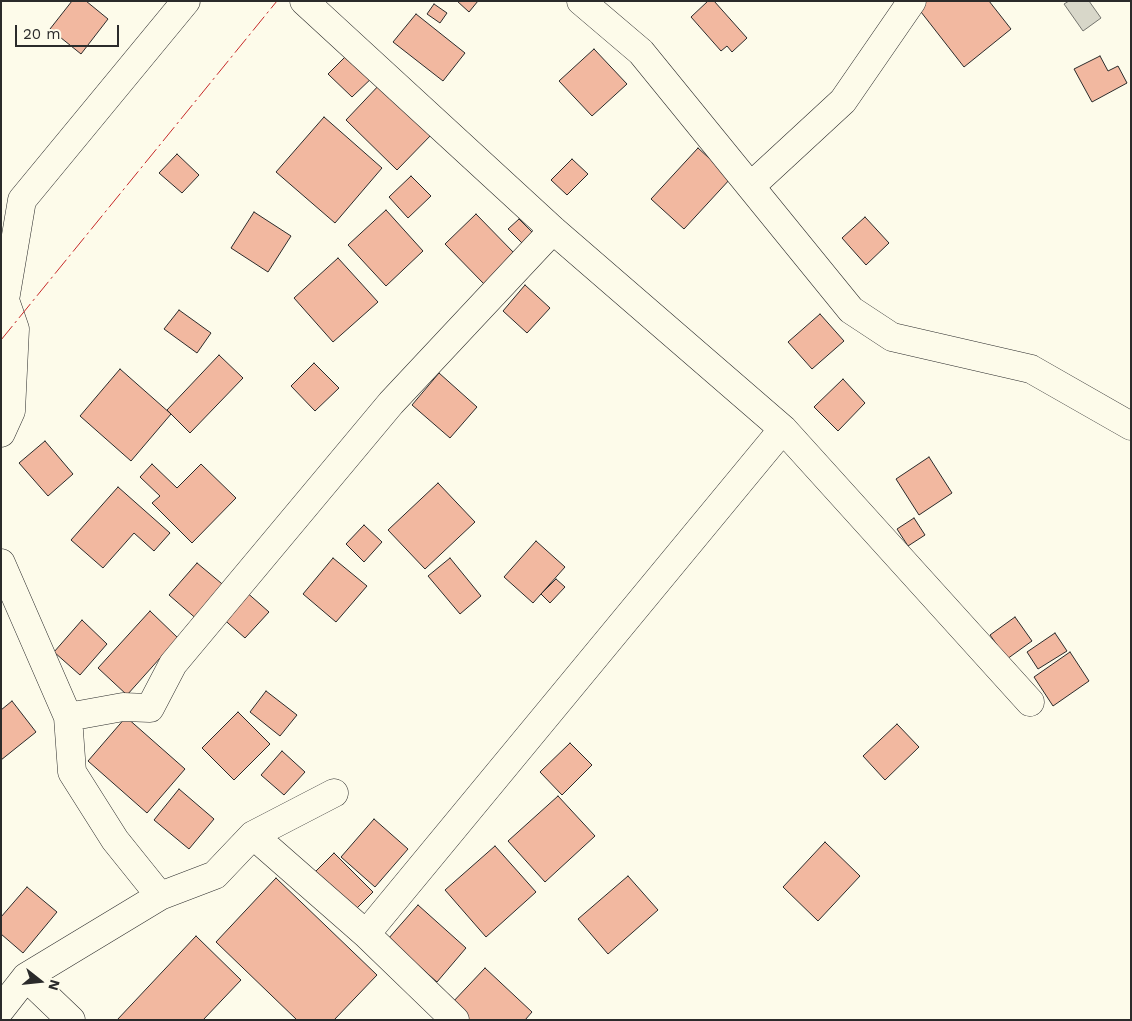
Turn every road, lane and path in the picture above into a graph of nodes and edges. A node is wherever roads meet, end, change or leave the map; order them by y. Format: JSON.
{"nodes":[{"id":1,"x":186,"y":1,"type":"edge"},
{"id":2,"x":304,"y":1,"type":"edge"},
{"id":3,"x":581,"y":1,"type":"edge"},
{"id":4,"x":912,"y":1,"type":"edge"},
{"id":5,"x":751,"y":186,"type":"junction"},
{"id":6,"x":553,"y":230,"type":"junction"},
{"id":7,"x":3,"y":301,"type":"edge"},
{"id":8,"x":1131,"y":426,"type":"edge"},
{"id":9,"x":783,"y":429,"type":"junction"},
{"id":10,"x":1,"y":433,"type":"edge"},
{"id":11,"x":1,"y":564,"type":"edge"},
{"id":12,"x":1030,"y":702,"type":"dead end"},
{"id":13,"x":68,"y":717,"type":"junction"},
{"id":14,"x":334,"y":793,"type":"dead end"},
{"id":15,"x":253,"y":835,"type":"junction"},
{"id":16,"x":160,"y":896,"type":"junction"},
{"id":17,"x":366,"y":934,"type":"junction"},
{"id":18,"x":26,"y":977,"type":"junction"},
{"id":19,"x":1,"y":1009,"type":"edge"},
{"id":20,"x":71,"y":1020,"type":"edge"},
{"id":21,"x":455,"y":1020,"type":"edge"}],
"edges":[{"from":1,"to":7,"type":"street"},
{"from":2,"to":6,"type":"street"},
{"from":3,"to":5,"type":"street"},
{"from":4,"to":5,"type":"street"},
{"from":5,"to":8,"type":"street"},
{"from":6,"to":9,"type":"street"},
{"from":6,"to":13,"type":"street"},
{"from":7,"to":10,"type":"street"},
{"from":9,"to":12,"type":"street"},
{"from":9,"to":17,"type":"street"},
{"from":11,"to":13,"type":"street"},
{"from":13,"to":16,"type":"street"},
{"from":14,"to":15,"type":"street"},
{"from":15,"to":16,"type":"street"},
{"from":15,"to":17,"type":"street"},
{"from":16,"to":18,"type":"street"},
{"from":17,"to":21,"type":"street"},
{"from":18,"to":19,"type":"street"},
{"from":18,"to":20,"type":"street"}]}
